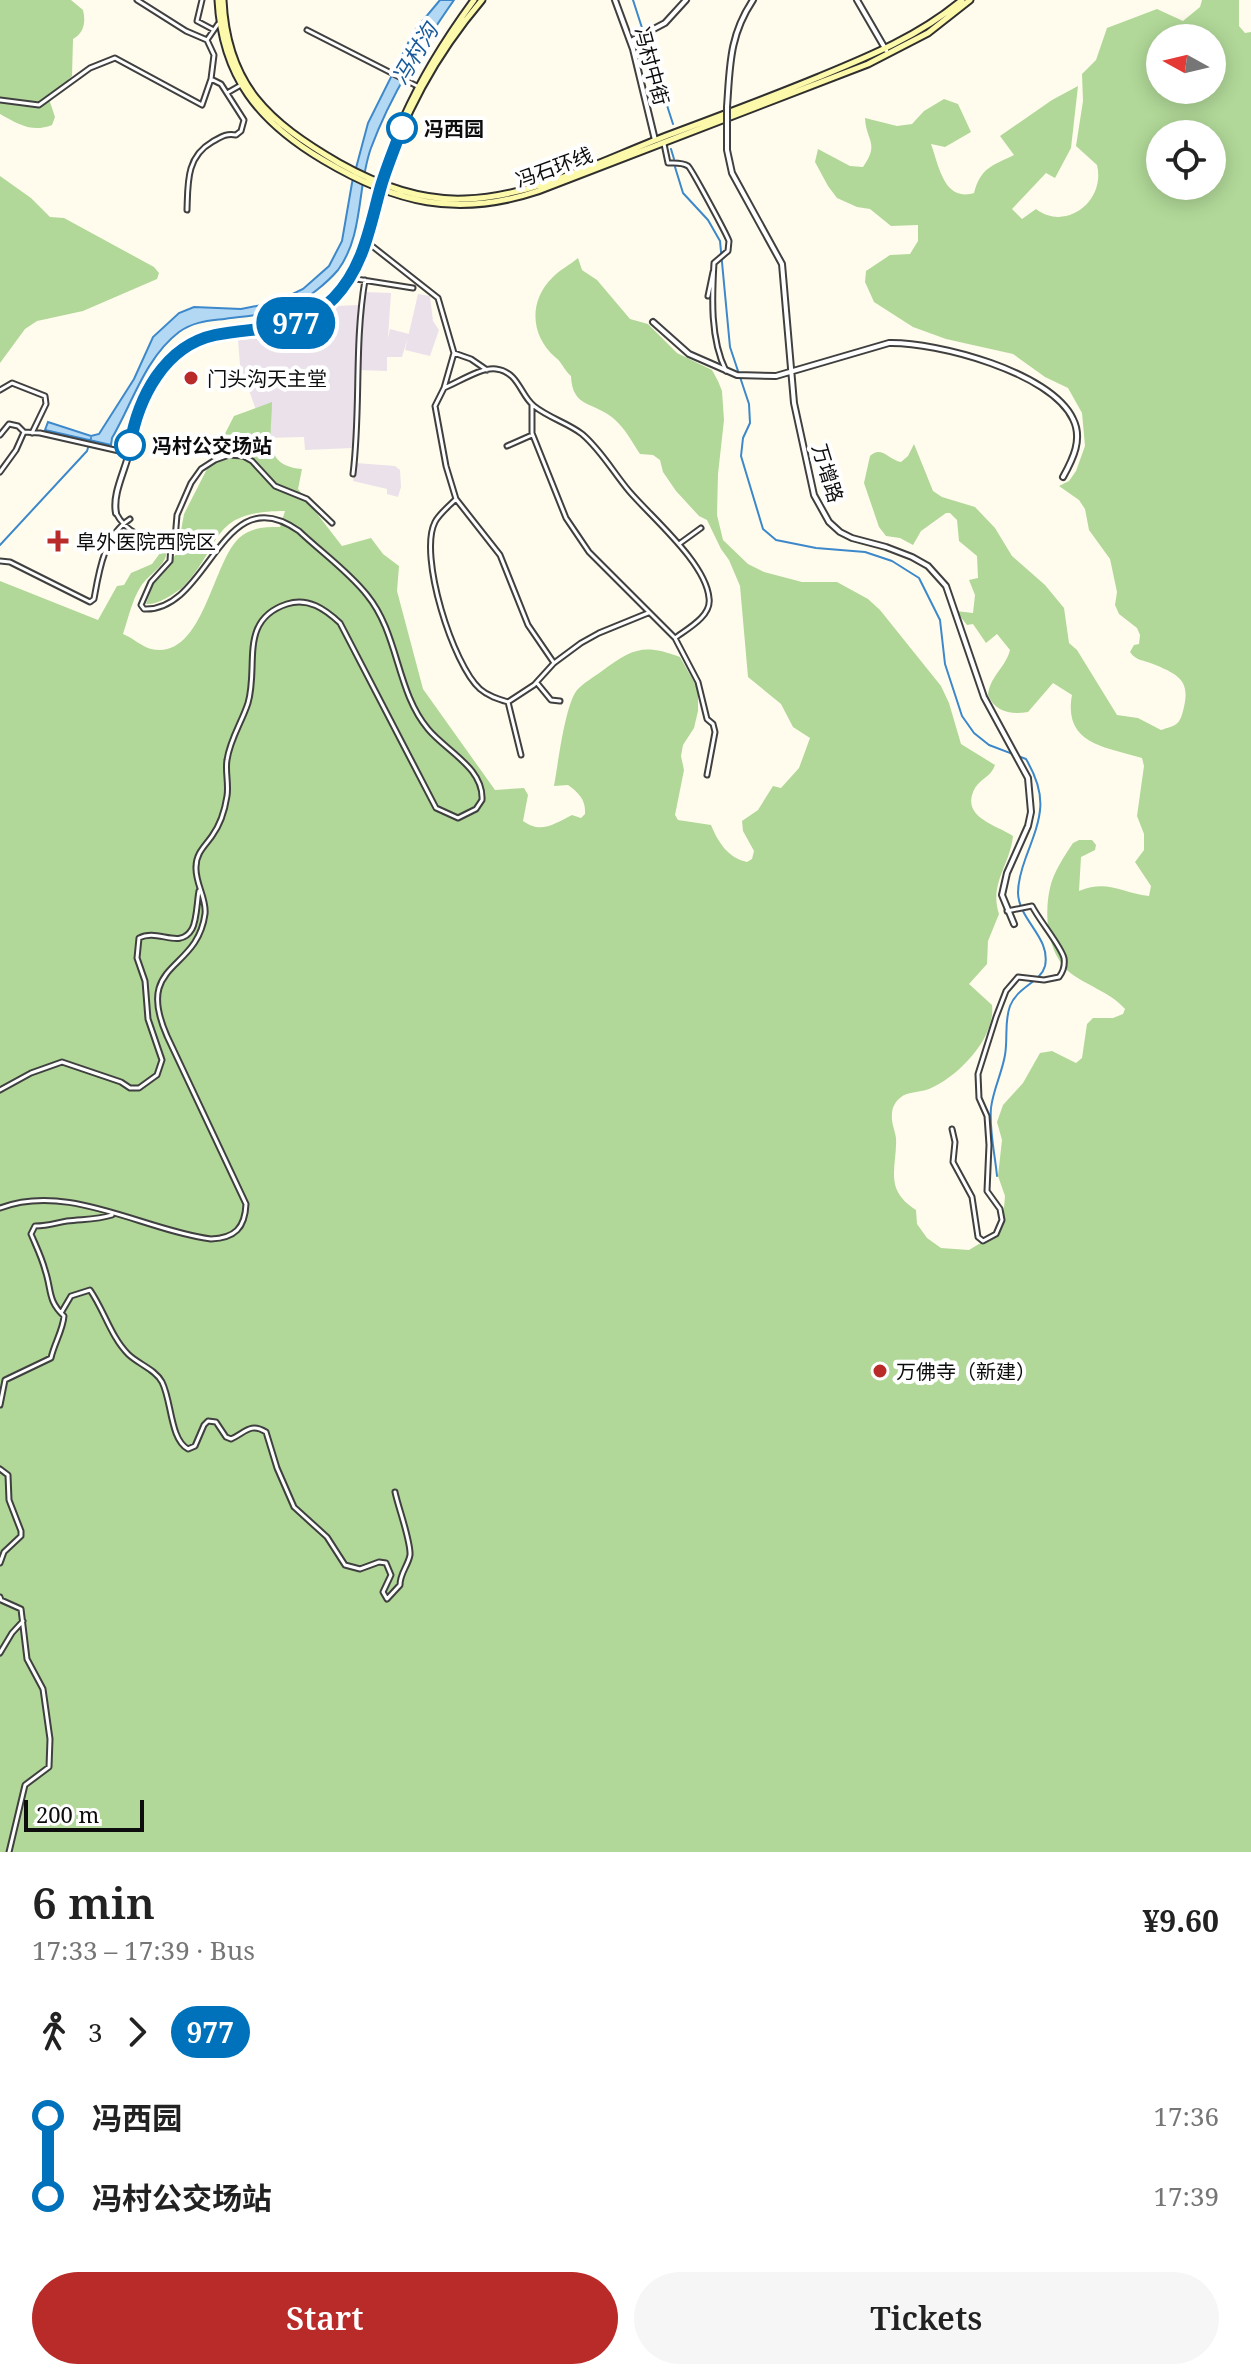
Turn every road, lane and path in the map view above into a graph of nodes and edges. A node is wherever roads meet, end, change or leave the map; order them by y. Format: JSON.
{"nodes":[{"id":1,"x":137,"y":0,"type":"edge"},
{"id":2,"x":202,"y":0,"type":"edge"},
{"id":3,"x":221,"y":0,"type":"edge"},
{"id":4,"x":474,"y":0,"type":"edge"},
{"id":5,"x":482,"y":0,"type":"edge"},
{"id":6,"x":615,"y":0,"type":"edge"},
{"id":7,"x":686,"y":0,"type":"edge"},
{"id":8,"x":753,"y":0,"type":"edge"},
{"id":9,"x":857,"y":0,"type":"edge"},
{"id":10,"x":962,"y":0,"type":"edge"},
{"id":11,"x":970,"y":0,"type":"edge"},
{"id":12,"x":223,"y":23,"type":"junction"},
{"id":13,"x":213,"y":29,"type":"junction"},
{"id":14,"x":307,"y":30,"type":"dead end"},
{"id":15,"x":207,"y":40,"type":"junction"},
{"id":16,"x":630,"y":41,"type":"junction"},
{"id":17,"x":887,"y":52,"type":"junction"},
{"id":18,"x":211,"y":79,"type":"junction"},
{"id":19,"x":241,"y":85,"type":"junction"},
{"id":20,"x":419,"y":87,"type":"junction"},
{"id":21,"x":227,"y":93,"type":"junction"},
{"id":22,"x":0,"y":100,"type":"edge"},
{"id":23,"x":655,"y":141,"type":"junction"},
{"id":24,"x":664,"y":142,"type":"junction"},
{"id":25,"x":350,"y":173,"type":"junction"},
{"id":26,"x":379,"y":187,"type":"junction"},
{"id":27,"x":187,"y":210,"type":"dead end"},
{"id":28,"x":367,"y":242,"type":"junction"},
{"id":29,"x":359,"y":260,"type":"junction"},
{"id":30,"x":714,"y":269,"type":"junction"},
{"id":31,"x":350,"y":278,"type":"junction"},
{"id":32,"x":365,"y":280,"type":"junction"},
{"id":33,"x":413,"y":288,"type":"dead end"},
{"id":34,"x":708,"y":296,"type":"dead end"},
{"id":35,"x":653,"y":322,"type":"dead end"},
{"id":36,"x":454,"y":353,"type":"junction"},
{"id":37,"x":487,"y":370,"type":"junction"},
{"id":38,"x":791,"y":371,"type":"junction"},
{"id":39,"x":729,"y":372,"type":"junction"},
{"id":40,"x":444,"y":388,"type":"junction"},
{"id":41,"x":0,"y":390,"type":"edge"},
{"id":42,"x":532,"y":405,"type":"junction"},
{"id":43,"x":24,"y":432,"type":"junction"},
{"id":44,"x":32,"y":433,"type":"junction"},
{"id":45,"x":0,"y":435,"type":"edge"},
{"id":46,"x":532,"y":435,"type":"junction"},
{"id":47,"x":507,"y":446,"type":"dead end"},
{"id":48,"x":128,"y":453,"type":"junction"},
{"id":49,"x":0,"y":472,"type":"edge"},
{"id":50,"x":353,"y":474,"type":"dead end"},
{"id":51,"x":1063,"y":477,"type":"dead end"},
{"id":52,"x":456,"y":499,"type":"junction"},
{"id":53,"x":116,"y":513,"type":"joint"},
{"id":54,"x":130,"y":519,"type":"dead end"},
{"id":55,"x":332,"y":523,"type":"dead end"},
{"id":56,"x":122,"y":525,"type":"junction"},
{"id":57,"x":701,"y":528,"type":"dead end"},
{"id":58,"x":679,"y":544,"type":"junction"},
{"id":59,"x":171,"y":545,"type":"junction"},
{"id":60,"x":0,"y":561,"type":"edge"},
{"id":61,"x":648,"y":613,"type":"junction"},
{"id":62,"x":675,"y":638,"type":"junction"},
{"id":63,"x":554,"y":663,"type":"junction"},
{"id":64,"x":537,"y":683,"type":"junction"},
{"id":65,"x":560,"y":701,"type":"dead end"},
{"id":66,"x":508,"y":702,"type":"junction"},
{"id":67,"x":521,"y":755,"type":"dead end"},
{"id":68,"x":707,"y":775,"type":"dead end"},
{"id":69,"x":199,"y":887,"type":"junction"},
{"id":70,"x":1007,"y":911,"type":"junction"},
{"id":71,"x":1014,"y":924,"type":"dead end"},
{"id":72,"x":0,"y":1090,"type":"edge"},
{"id":73,"x":952,"y":1129,"type":"dead end"},
{"id":74,"x":0,"y":1208,"type":"edge"},
{"id":75,"x":116,"y":1214,"type":"junction"},
{"id":76,"x":61,"y":1313,"type":"junction"},
{"id":77,"x":0,"y":1405,"type":"edge"},
{"id":78,"x":0,"y":1469,"type":"edge"},
{"id":79,"x":395,"y":1492,"type":"dead end"},
{"id":80,"x":0,"y":1563,"type":"edge"},
{"id":81,"x":0,"y":1597,"type":"edge"},
{"id":82,"x":23,"y":1621,"type":"junction"},
{"id":83,"x":0,"y":1653,"type":"edge"},
{"id":84,"x":9,"y":1852,"type":"edge"}],
"edges":[{"from":1,"to":15,"type":"street"},
{"from":2,"to":13,"type":"street"},
{"from":3,"to":12,"type":"main road","name":"冯石环线"},
{"from":4,"to":20,"type":"main road"},
{"from":5,"to":20,"type":"main road"},
{"from":6,"to":16,"type":"street","name":"冯村中街"},
{"from":7,"to":16,"type":"street"},
{"from":8,"to":38,"type":"street","name":"万增路","bridge":true},
{"from":9,"to":17,"type":"street"},
{"from":10,"to":17,"type":"main road","name":"冯石环线"},
{"from":11,"to":17,"type":"main road","name":"冯石环线"},
{"from":12,"to":13,"type":"street"},
{"from":12,"to":19,"type":"main road","name":"冯石环线"},
{"from":12,"to":25,"type":"main road","name":"冯石环线"},
{"from":13,"to":15,"type":"street"},
{"from":14,"to":20,"type":"street"},
{"from":15,"to":18,"type":"street"},
{"from":16,"to":23,"type":"street","name":"冯村中街"},
{"from":17,"to":23,"type":"main road","name":"冯石环线"},
{"from":17,"to":24,"type":"main road","name":"冯石环线"},
{"from":18,"to":21,"type":"street"},
{"from":18,"to":22,"type":"street"},
{"from":19,"to":21,"type":"street"},
{"from":19,"to":25,"type":"main road","name":"冯石环线"},
{"from":20,"to":26,"type":"main road"},
{"from":21,"to":27,"type":"street"},
{"from":23,"to":26,"type":"main road","name":"冯石环线"},
{"from":24,"to":26,"type":"main road","name":"冯石环线"},
{"from":24,"to":30,"type":"street"},
{"from":25,"to":26,"type":"main road","name":"冯石环线"},
{"from":26,"to":28,"type":"main road"},
{"from":26,"to":29,"type":"main road"},
{"from":28,"to":29,"type":"main road"},
{"from":28,"to":36,"type":"street"},
{"from":29,"to":31,"type":"street"},
{"from":30,"to":34,"type":"street"},
{"from":30,"to":39,"type":"street"},
{"from":31,"to":32,"type":"street"},
{"from":31,"to":48,"type":"street"},
{"from":32,"to":33,"type":"street"},
{"from":32,"to":50,"type":"street"},
{"from":35,"to":39,"type":"street"},
{"from":36,"to":37,"type":"street"},
{"from":36,"to":40,"type":"street"},
{"from":37,"to":40,"type":"street"},
{"from":37,"to":42,"type":"street"},
{"from":38,"to":39,"type":"street"},
{"from":38,"to":51,"type":"street"},
{"from":38,"to":70,"type":"street","name":"万增路"},
{"from":40,"to":52,"type":"street"},
{"from":41,"to":44,"type":"street"},
{"from":42,"to":46,"type":"street"},
{"from":42,"to":58,"type":"street"},
{"from":43,"to":44,"type":"street"},
{"from":43,"to":45,"type":"street"},
{"from":43,"to":49,"type":"street"},
{"from":44,"to":48,"type":"street"},
{"from":46,"to":47,"type":"street"},
{"from":46,"to":61,"type":"street"},
{"from":48,"to":53,"type":"street"},
{"from":52,"to":63,"type":"street"},
{"from":52,"to":66,"type":"street"},
{"from":53,"to":56,"type":"street"},
{"from":54,"to":56,"type":"street"},
{"from":55,"to":59,"type":"street"},
{"from":56,"to":59,"type":"street"},
{"from":56,"to":60,"type":"street"},
{"from":57,"to":58,"type":"street"},
{"from":58,"to":62,"type":"street"},
{"from":59,"to":69,"type":"street"},
{"from":61,"to":62,"type":"street"},
{"from":61,"to":63,"type":"street"},
{"from":62,"to":68,"type":"street"},
{"from":63,"to":64,"type":"street"},
{"from":64,"to":65,"type":"street"},
{"from":64,"to":66,"type":"street"},
{"from":66,"to":67,"type":"street"},
{"from":69,"to":72,"type":"street"},
{"from":69,"to":75,"type":"street"},
{"from":70,"to":71,"type":"street"},
{"from":70,"to":73,"type":"street"},
{"from":74,"to":75,"type":"street"},
{"from":75,"to":76,"type":"street"},
{"from":76,"to":77,"type":"street"},
{"from":76,"to":79,"type":"street"},
{"from":78,"to":80,"type":"street"},
{"from":81,"to":82,"type":"street"},
{"from":82,"to":83,"type":"street"},
{"from":82,"to":84,"type":"street"}]}
